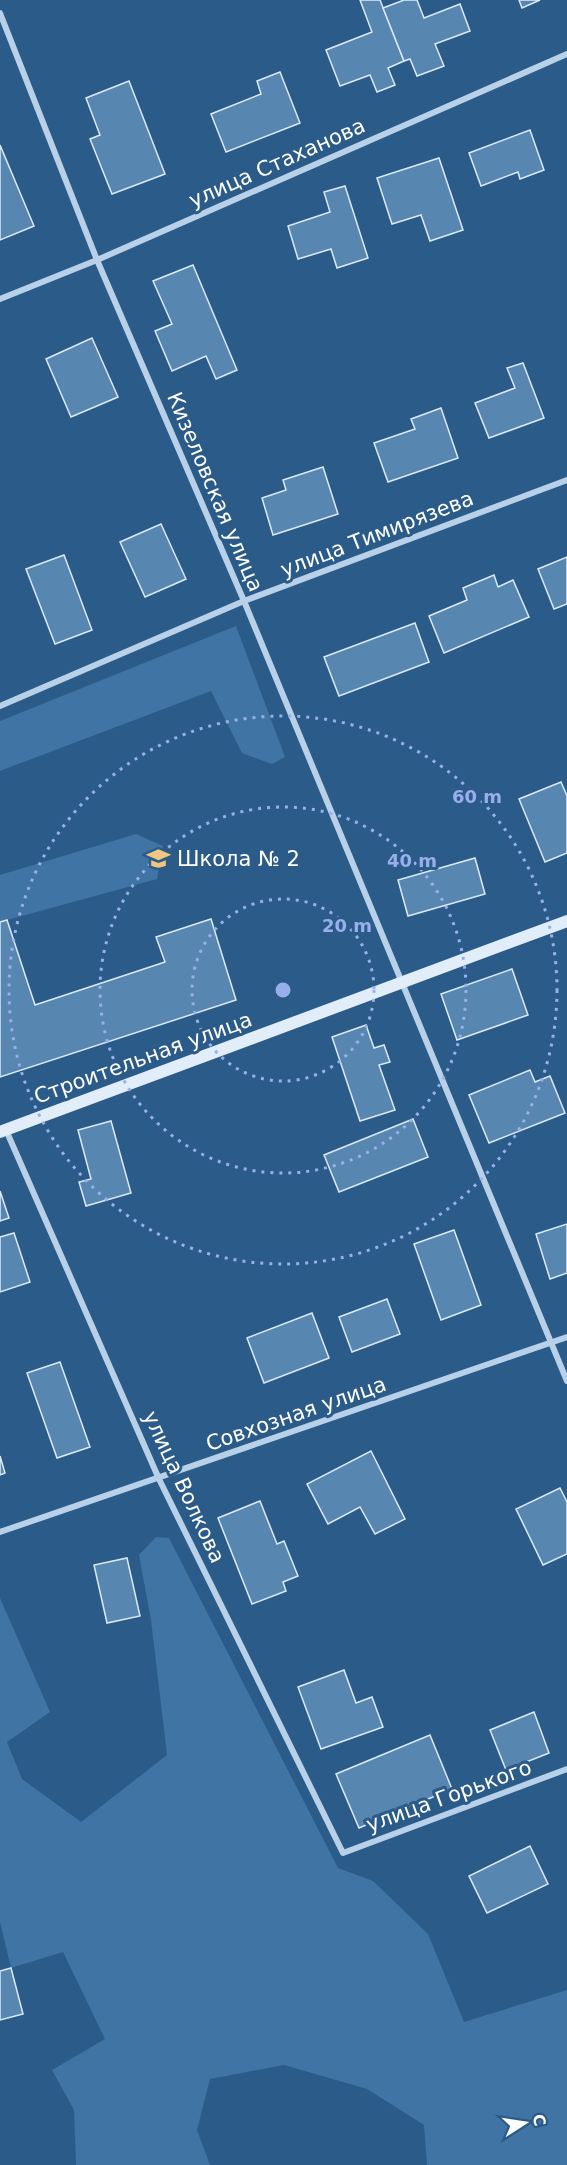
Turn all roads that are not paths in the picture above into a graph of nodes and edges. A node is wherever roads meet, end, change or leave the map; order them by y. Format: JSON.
{"nodes":[{"id":1,"x":0,"y":13,"type":"edge"},
{"id":2,"x":567,"y":54,"type":"edge"},
{"id":3,"x":97,"y":260,"type":"junction"},
{"id":4,"x":0,"y":299,"type":"edge"},
{"id":5,"x":567,"y":480,"type":"edge"},
{"id":6,"x":244,"y":601,"type":"junction"},
{"id":7,"x":0,"y":706,"type":"edge"},
{"id":8,"x":567,"y":921,"type":"edge"},
{"id":9,"x":401,"y":983,"type":"junction"},
{"id":10,"x":3,"y":1131,"type":"edge"},
{"id":11,"x":567,"y":1337,"type":"edge"},
{"id":12,"x":552,"y":1344,"type":"junction"},
{"id":13,"x":567,"y":1382,"type":"edge"},
{"id":14,"x":159,"y":1479,"type":"junction"},
{"id":15,"x":0,"y":1532,"type":"edge"},
{"id":16,"x":567,"y":1769,"type":"edge"},
{"id":17,"x":343,"y":1853,"type":"joint"}],
"edges":[{"from":1,"to":3,"type":"street","name":"Кизеловская улица"},
{"from":2,"to":3,"type":"street","name":"улица Стаханова"},
{"from":3,"to":4,"type":"street","name":"улица Стаханова"},
{"from":3,"to":6,"type":"street","name":"Кизеловская улица"},
{"from":5,"to":6,"type":"street","name":"улица Тимирязева"},
{"from":6,"to":7,"type":"street","name":"улица Тимирязева"},
{"from":6,"to":9,"type":"street","name":"Кизеловская улица"},
{"from":8,"to":9,"type":"street","name":"Строительная улица"},
{"from":9,"to":10,"type":"street","name":"Строительная улица"},
{"from":9,"to":12,"type":"street","name":"Кизеловская улица"},
{"from":10,"to":14,"type":"street","name":"улица Волкова"},
{"from":11,"to":12,"type":"street","name":"Совхозная улица"},
{"from":12,"to":13,"type":"street","name":"Кизеловская улица"},
{"from":12,"to":14,"type":"street","name":"Совхозная улица"},
{"from":14,"to":15,"type":"street","name":"Совхозная улица"},
{"from":14,"to":17,"type":"street","name":"улица Волкова"},
{"from":16,"to":17,"type":"street","name":"улица Горького"}]}
